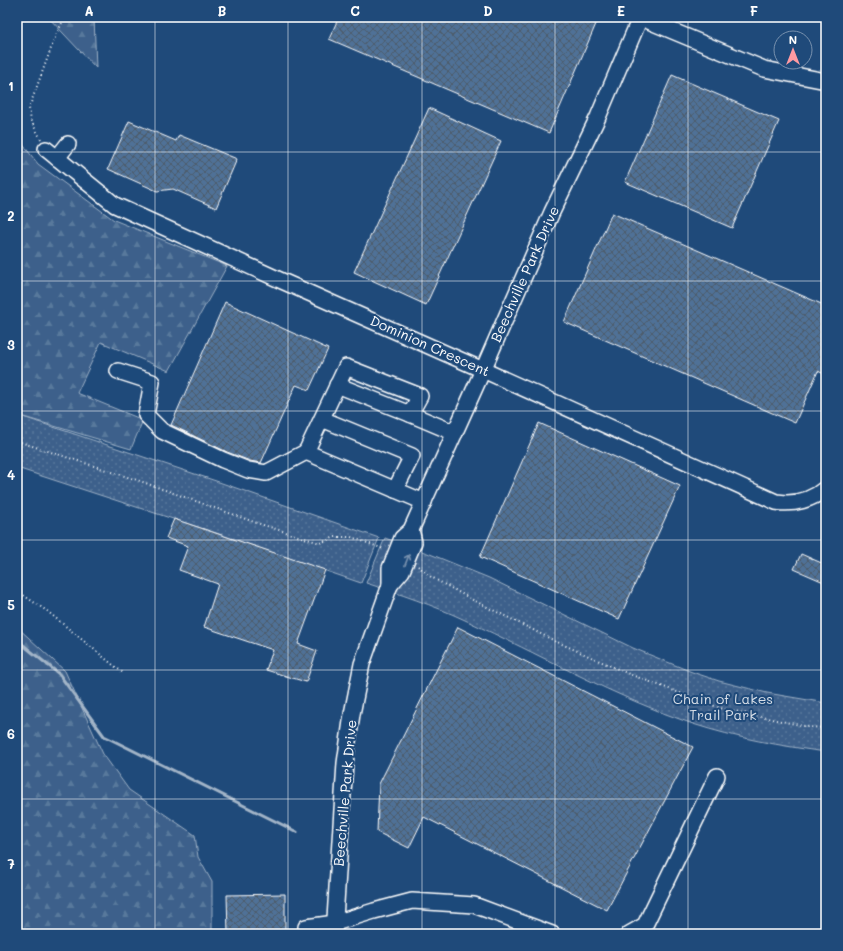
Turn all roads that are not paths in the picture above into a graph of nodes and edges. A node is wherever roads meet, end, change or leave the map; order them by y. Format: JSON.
{"nodes":[{"id":1,"x":640,"y":17,"type":"edge"},
{"id":2,"x":826,"y":81,"type":"edge"},
{"id":3,"x":68,"y":144,"type":"dead end"},
{"id":4,"x":483,"y":370,"type":"junction"},
{"id":5,"x":118,"y":372,"type":"dead end"},
{"id":6,"x":337,"y":385,"type":"junction"},
{"id":7,"x":410,"y":414,"type":"junction"},
{"id":8,"x":322,"y":419,"type":"junction"},
{"id":9,"x":455,"y":433,"type":"junction"},
{"id":10,"x":306,"y":452,"type":"junction"},
{"id":11,"x":826,"y":488,"type":"edge"},
{"id":12,"x":396,"y":490,"type":"junction"},
{"id":13,"x":424,"y":502,"type":"junction"},
{"id":14,"x":717,"y":776,"type":"dead end"},
{"id":15,"x":306,"y":927,"type":"dead end"},
{"id":16,"x":335,"y":928,"type":"edge"},
{"id":17,"x":552,"y":934,"type":"edge"},
{"id":18,"x":629,"y":934,"type":"edge"}],
"edges":[{"from":1,"to":2,"type":"street"},
{"from":1,"to":4,"type":"street","name":"Beechville Park Drive"},
{"from":3,"to":4,"type":"street","name":"Dominion Crescent"},
{"from":4,"to":9,"type":"street","name":"Beechville Park Drive"},
{"from":4,"to":11,"type":"street","name":"Dominion Crescent"},
{"from":5,"to":10,"type":"street"},
{"from":6,"to":7,"type":"street"},
{"from":6,"to":7,"type":"street"},
{"from":6,"to":8,"type":"street"},
{"from":7,"to":9,"type":"street"},
{"from":8,"to":10,"type":"street"},
{"from":8,"to":12,"type":"street"},
{"from":9,"to":13,"type":"street","name":"Beechville Park Drive"},
{"from":10,"to":12,"type":"street"},
{"from":12,"to":13,"type":"street"},
{"from":13,"to":16,"type":"street","name":"Beechville Park Drive"},
{"from":14,"to":18,"type":"street"},
{"from":15,"to":16,"type":"street"},
{"from":16,"to":17,"type":"street"}]}
